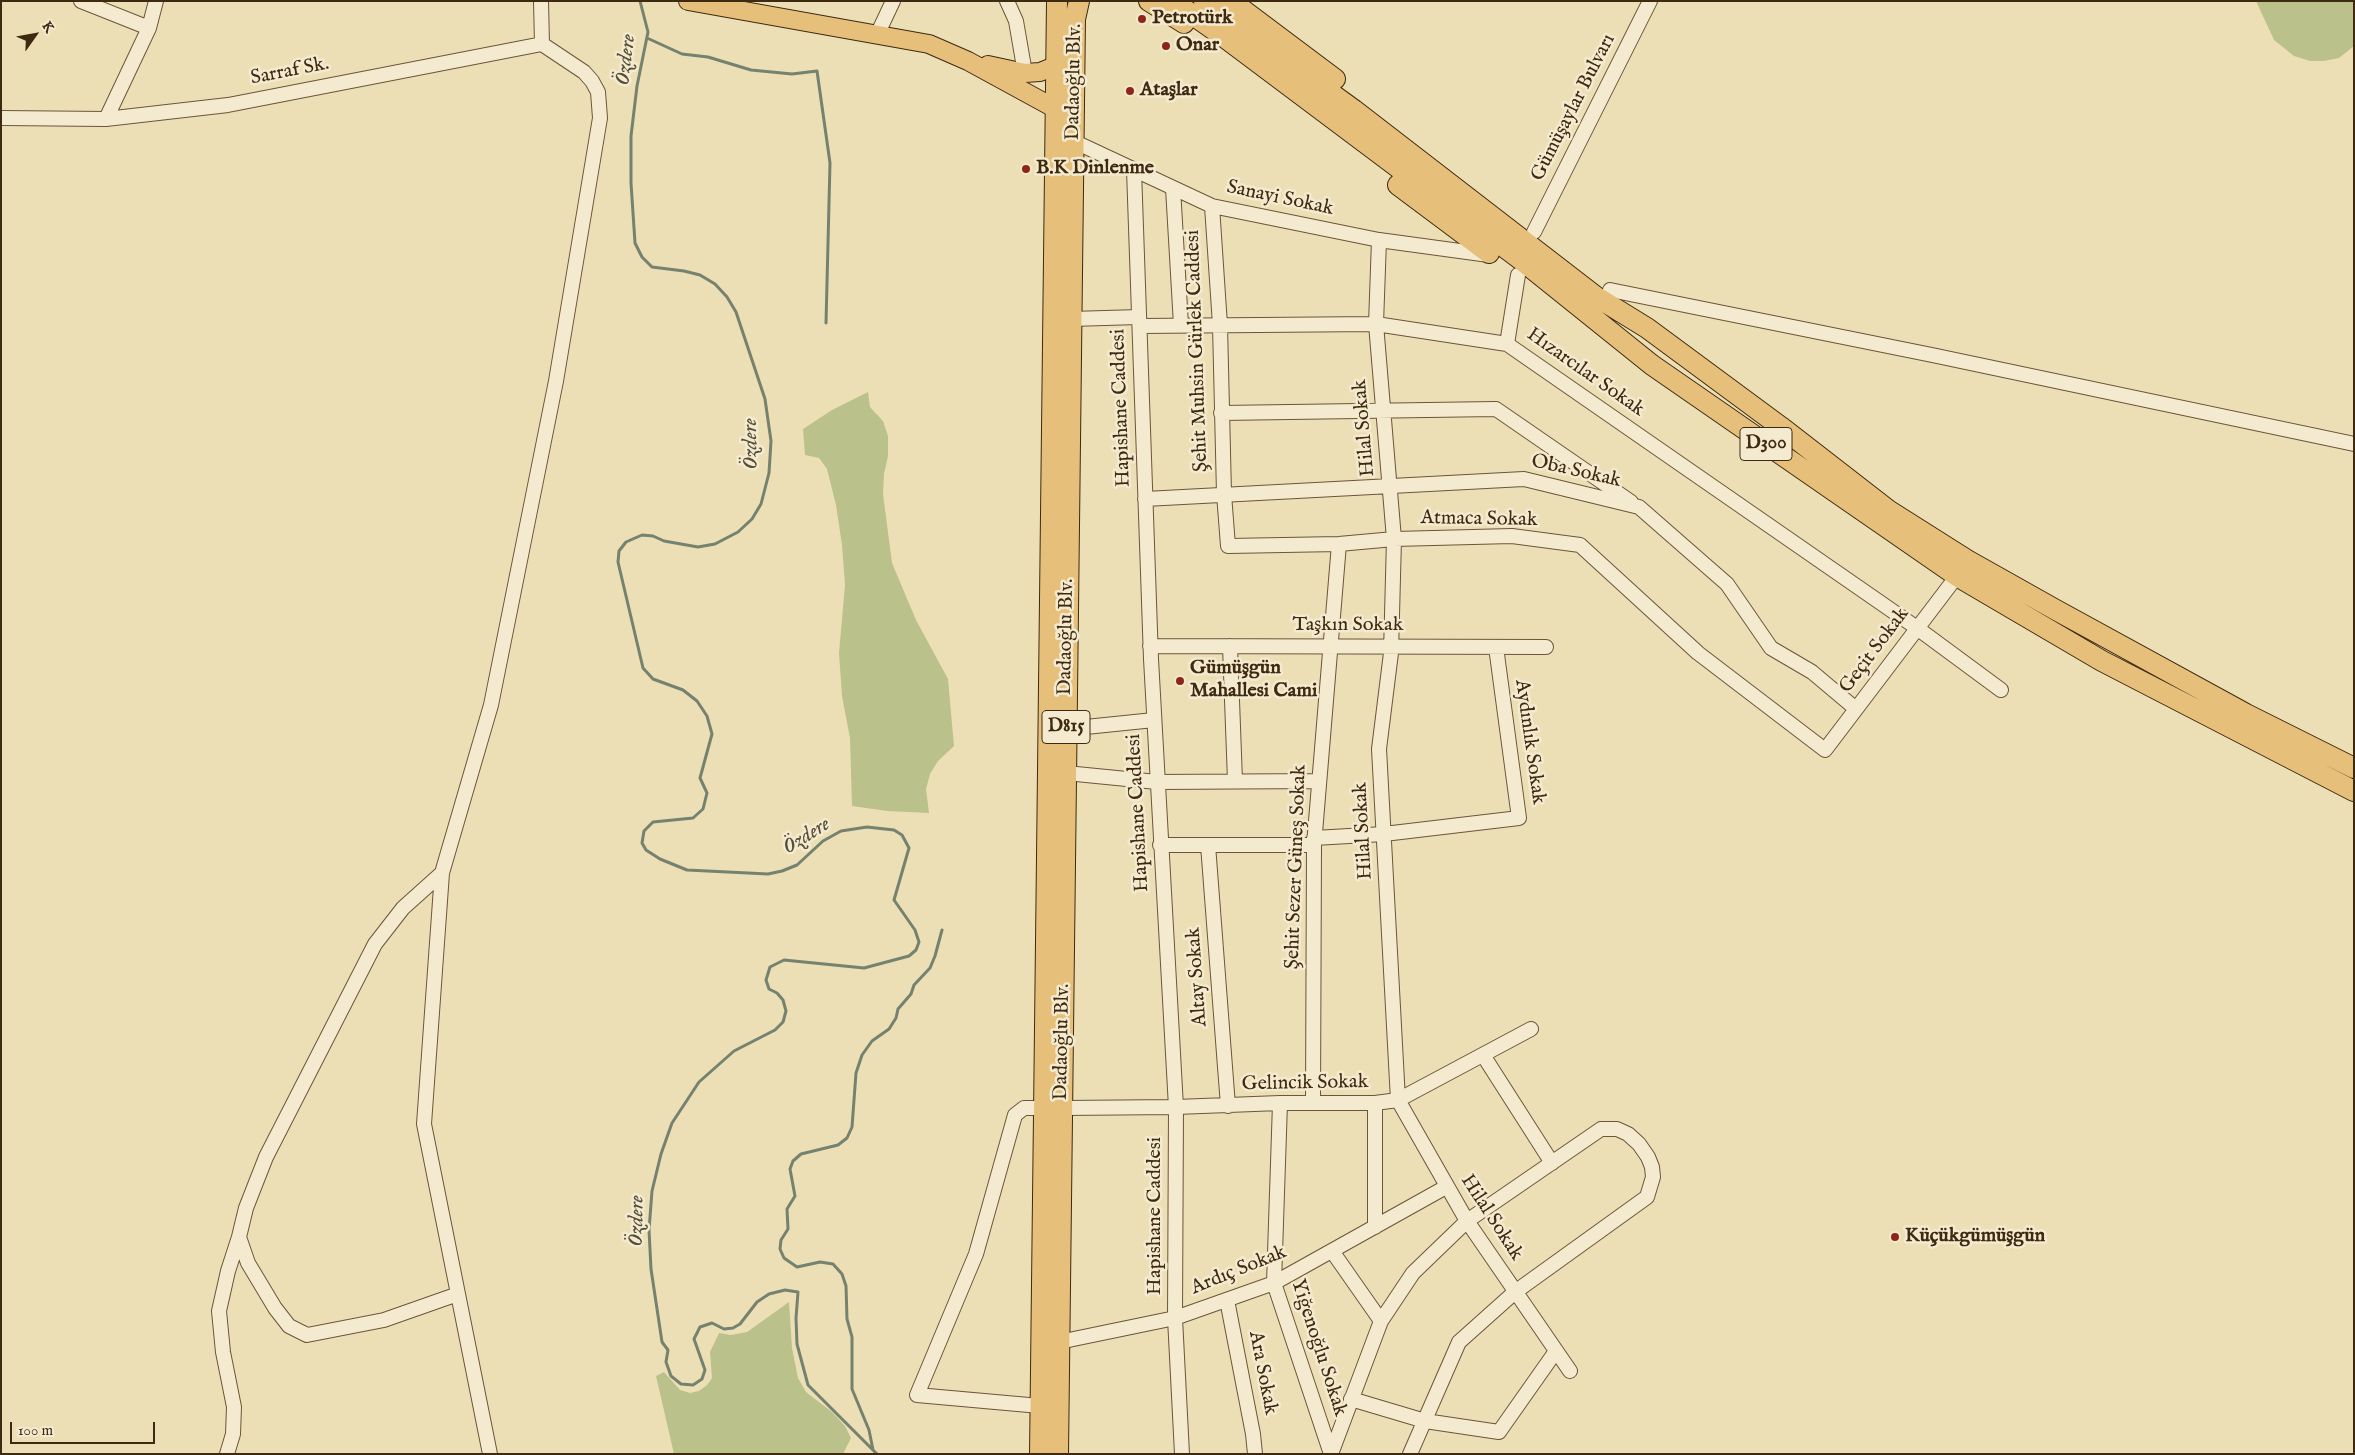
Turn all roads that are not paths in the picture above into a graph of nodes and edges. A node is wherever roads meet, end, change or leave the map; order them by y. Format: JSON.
{"nodes":[{"id":1,"x":81,"y":1,"type":"edge"},
{"id":2,"x":156,"y":1,"type":"edge"},
{"id":3,"x":540,"y":1,"type":"edge"},
{"id":4,"x":688,"y":1,"type":"edge"},
{"id":5,"x":893,"y":1,"type":"edge"},
{"id":6,"x":1007,"y":1,"type":"edge"},
{"id":7,"x":1091,"y":1,"type":"edge"},
{"id":8,"x":1149,"y":1,"type":"edge"},
{"id":9,"x":1173,"y":1,"type":"edge"},
{"id":10,"x":1204,"y":1,"type":"edge"},
{"id":11,"x":1650,"y":1,"type":"edge"},
{"id":12,"x":1057,"y":2,"type":"edge"},
{"id":13,"x":1077,"y":10,"type":"edge"},
{"id":14,"x":1227,"y":18,"type":"edge"},
{"id":15,"x":149,"y":28,"type":"junction"},
{"id":16,"x":877,"y":35,"type":"junction"},
{"id":17,"x":542,"y":44,"type":"junction"},
{"id":18,"x":968,"y":61,"type":"junction"},
{"id":19,"x":1055,"y":66,"type":"junction"},
{"id":20,"x":1025,"y":73,"type":"junction"},
{"id":21,"x":1056,"y":109,"type":"junction"},
{"id":22,"x":1,"y":118,"type":"edge"},
{"id":23,"x":106,"y":119,"type":"junction"},
{"id":24,"x":1073,"y":141,"type":"junction"},
{"id":25,"x":1134,"y":170,"type":"junction"},
{"id":26,"x":1173,"y":188,"type":"junction"},
{"id":27,"x":1212,"y":206,"type":"junction"},
{"id":28,"x":1534,"y":232,"type":"junction"},
{"id":29,"x":1379,"y":240,"type":"junction"},
{"id":30,"x":1491,"y":255,"type":"junction"},
{"id":31,"x":1518,"y":275,"type":"junction"},
{"id":32,"x":1610,"y":290,"type":"junction"},
{"id":33,"x":1071,"y":319,"type":"junction"},
{"id":34,"x":1140,"y":321,"type":"junction"},
{"id":35,"x":1376,"y":324,"type":"junction"},
{"id":36,"x":1181,"y":325,"type":"junction"},
{"id":37,"x":1220,"y":325,"type":"junction"},
{"id":38,"x":1646,"y":328,"type":"junction"},
{"id":39,"x":1507,"y":344,"type":"junction"},
{"id":40,"x":1652,"y":365,"type":"junction"},
{"id":41,"x":1384,"y":410,"type":"junction"},
{"id":42,"x":1221,"y":413,"type":"junction"},
{"id":43,"x":2354,"y":444,"type":"edge"},
{"id":44,"x":1390,"y":486,"type":"junction"},
{"id":45,"x":1224,"y":494,"type":"junction"},
{"id":46,"x":1145,"y":498,"type":"junction"},
{"id":47,"x":1638,"y":507,"type":"junction"},
{"id":48,"x":1394,"y":539,"type":"junction"},
{"id":49,"x":1339,"y":544,"type":"junction"},
{"id":50,"x":1958,"y":576,"type":"junction"},
{"id":51,"x":1917,"y":628,"type":"junction"},
{"id":52,"x":1150,"y":646,"type":"junction"},
{"id":53,"x":1230,"y":646,"type":"junction"},
{"id":54,"x":1332,"y":646,"type":"junction"},
{"id":55,"x":1392,"y":646,"type":"junction"},
{"id":56,"x":1496,"y":646,"type":"junction"},
{"id":57,"x":1546,"y":647,"type":"dead end"},
{"id":58,"x":2001,"y":690,"type":"dead end"},
{"id":59,"x":1856,"y":709,"type":"junction"},
{"id":60,"x":1154,"y":720,"type":"junction"},
{"id":61,"x":1066,"y":729,"type":"junction"},
{"id":62,"x":1825,"y":750,"type":"joint"},
{"id":63,"x":2354,"y":768,"type":"edge"},
{"id":64,"x":1066,"y":774,"type":"junction"},
{"id":65,"x":1319,"y":781,"type":"junction"},
{"id":66,"x":1157,"y":782,"type":"junction"},
{"id":67,"x":1235,"y":782,"type":"junction"},
{"id":68,"x":2354,"y":791,"type":"edge"},
{"id":69,"x":1384,"y":834,"type":"junction"},
{"id":70,"x":1314,"y":841,"type":"junction"},
{"id":71,"x":1160,"y":845,"type":"junction"},
{"id":72,"x":1208,"y":845,"type":"junction"},
{"id":73,"x":442,"y":873,"type":"junction"},
{"id":74,"x":1531,"y":1030,"type":"dead end"},
{"id":75,"x":1483,"y":1055,"type":"junction"},
{"id":76,"x":1398,"y":1100,"type":"junction"},
{"id":77,"x":1280,"y":1102,"type":"junction"},
{"id":78,"x":1313,"y":1102,"type":"junction"},
{"id":79,"x":1375,"y":1103,"type":"junction"},
{"id":80,"x":1228,"y":1106,"type":"junction"},
{"id":81,"x":1176,"y":1107,"type":"junction"},
{"id":82,"x":1053,"y":1108,"type":"junction"},
{"id":83,"x":1552,"y":1163,"type":"junction"},
{"id":84,"x":1446,"y":1187,"type":"junction"},
{"id":85,"x":1467,"y":1221,"type":"junction"},
{"id":86,"x":1375,"y":1227,"type":"junction"},
{"id":87,"x":239,"y":1237,"type":"junction"},
{"id":88,"x":1332,"y":1251,"type":"junction"},
{"id":89,"x":1274,"y":1283,"type":"junction"},
{"id":90,"x":1515,"y":1292,"type":"junction"},
{"id":91,"x":458,"y":1294,"type":"junction"},
{"id":92,"x":1227,"y":1300,"type":"junction"},
{"id":93,"x":1175,"y":1318,"type":"junction"},
{"id":94,"x":1381,"y":1321,"type":"junction"},
{"id":95,"x":1059,"y":1342,"type":"junction"},
{"id":96,"x":1556,"y":1351,"type":"junction"},
{"id":97,"x":1570,"y":1371,"type":"dead end"},
{"id":98,"x":1351,"y":1399,"type":"junction"},
{"id":99,"x":1040,"y":1406,"type":"junction"},
{"id":100,"x":1425,"y":1421,"type":"junction"},
{"id":101,"x":227,"y":1454,"type":"edge"},
{"id":102,"x":490,"y":1454,"type":"edge"},
{"id":103,"x":1040,"y":1454,"type":"edge"},
{"id":104,"x":1058,"y":1454,"type":"edge"},
{"id":105,"x":1182,"y":1454,"type":"edge"},
{"id":106,"x":1255,"y":1454,"type":"edge"},
{"id":107,"x":1331,"y":1454,"type":"edge"},
{"id":108,"x":1410,"y":1454,"type":"edge"}],
"edges":[{"from":1,"to":15,"type":"street"},
{"from":2,"to":15,"type":"street"},
{"from":3,"to":17,"type":"street"},
{"from":4,"to":16,"type":"main road"},
{"from":5,"to":16,"type":"street"},
{"from":6,"to":20,"type":"street"},
{"from":7,"to":13,"type":"highway"},
{"from":8,"to":30,"type":"highway"},
{"from":9,"to":14,"type":"highway","number":"D300"},
{"from":10,"to":14,"type":"highway","number":"D300"},
{"from":11,"to":28,"type":"street","name":"Gümüşaylar Bulvarı"},
{"from":12,"to":19,"type":"highway","name":"Dadaoğlu Blv.","number":"D815"},
{"from":13,"to":24,"type":"highway","name":"Dadaoğlu Blv.","number":"D815"},
{"from":14,"to":28,"type":"highway"},
{"from":14,"to":38,"type":"highway","number":"D300"},
{"from":14,"to":40,"type":"highway","number":"D300"},
{"from":15,"to":23,"type":"street"},
{"from":16,"to":18,"type":"main road"},
{"from":17,"to":23,"type":"street","name":"Sarraf Sk."},
{"from":17,"to":73,"type":"street"},
{"from":18,"to":20,"type":"main road"},
{"from":18,"to":21,"type":"main road"},
{"from":19,"to":20,"type":"main road"},
{"from":19,"to":21,"type":"highway","name":"Dadaoğlu Blv.","number":"D815"},
{"from":21,"to":82,"type":"highway","name":"Dadaoğlu Blv.","number":"D815"},
{"from":22,"to":23,"type":"street","name":"Sarraf Sk."},
{"from":24,"to":25,"type":"street","name":"Sanayi Sokak"},
{"from":24,"to":33,"type":"highway","name":"Dadaoğlu Blv.","number":"D815"},
{"from":25,"to":26,"type":"street","name":"Sanayi Sokak"},
{"from":25,"to":34,"type":"street","name":"Hapishane Caddesi"},
{"from":26,"to":27,"type":"street","name":"Sanayi Sokak"},
{"from":26,"to":36,"type":"street"},
{"from":27,"to":29,"type":"street","name":"Sanayi Sokak"},
{"from":27,"to":37,"type":"street","name":"Şehit Muhsin Gürlek Caddesi"},
{"from":28,"to":32,"type":"highway"},
{"from":29,"to":30,"type":"street","name":"Sanayi Sokak"},
{"from":29,"to":35,"type":"street","name":"Hilal Sokak"},
{"from":30,"to":31,"type":"highway"},
{"from":31,"to":39,"type":"street"},
{"from":31,"to":40,"type":"highway"},
{"from":32,"to":38,"type":"highway"},
{"from":32,"to":43,"type":"street"},
{"from":33,"to":34,"type":"street","name":"Hızarcılar Sokak"},
{"from":33,"to":61,"type":"highway","name":"Dadaoğlu Blv.","number":"D815"},
{"from":34,"to":36,"type":"street","name":"Hızarcılar Sokak"},
{"from":34,"to":46,"type":"street","name":"Hapishane Caddesi"},
{"from":35,"to":37,"type":"street","name":"Hızarcılar Sokak"},
{"from":35,"to":39,"type":"street","name":"Hızarcılar Sokak"},
{"from":35,"to":41,"type":"street","name":"Hilal Sokak"},
{"from":36,"to":37,"type":"street","name":"Hızarcılar Sokak"},
{"from":37,"to":42,"type":"street","name":"Şehit Muhsin Gürlek Caddesi"},
{"from":38,"to":63,"type":"highway","number":"D300"},
{"from":39,"to":51,"type":"street","name":"Hızarcılar Sokak"},
{"from":40,"to":50,"type":"highway","number":"D300"},
{"from":41,"to":42,"type":"street"},
{"from":41,"to":44,"type":"street","name":"Hilal Sokak"},
{"from":41,"to":47,"type":"street"},
{"from":42,"to":45,"type":"street","name":"Şehit Muhsin Gürlek Caddesi"},
{"from":44,"to":45,"type":"street","name":"Oba Sokak"},
{"from":44,"to":47,"type":"street","name":"Oba Sokak"},
{"from":44,"to":48,"type":"street","name":"Hilal Sokak"},
{"from":45,"to":46,"type":"street","name":"Oba Sokak"},
{"from":45,"to":49,"type":"street","name":"Atmaca Sokak"},
{"from":46,"to":52,"type":"street","name":"Hapishane Caddesi"},
{"from":47,"to":59,"type":"street","name":"Oba Sokak"},
{"from":48,"to":49,"type":"street","name":"Atmaca Sokak"},
{"from":48,"to":55,"type":"street","name":"Hilal Sokak"},
{"from":48,"to":62,"type":"street","name":"Atmaca Sokak"},
{"from":49,"to":54,"type":"street","name":"Şehit Sezer Güneş Sokak"},
{"from":50,"to":51,"type":"street","name":"Geçit Sokak"},
{"from":50,"to":68,"type":"highway","number":"D300"},
{"from":51,"to":58,"type":"street","name":"Hızarcılar Sokak"},
{"from":51,"to":59,"type":"street","name":"Geçit Sokak"},
{"from":52,"to":53,"type":"street","name":"Taşkın Sokak"},
{"from":52,"to":60,"type":"street","name":"Hapishane Caddesi"},
{"from":53,"to":54,"type":"street","name":"Taşkın Sokak"},
{"from":53,"to":67,"type":"street"},
{"from":54,"to":55,"type":"street","name":"Taşkın Sokak"},
{"from":54,"to":65,"type":"street","name":"Şehit Sezer Güneş Sokak"},
{"from":55,"to":56,"type":"street","name":"Taşkın Sokak"},
{"from":55,"to":69,"type":"street","name":"Hilal Sokak"},
{"from":56,"to":57,"type":"street","name":"Taşkın Sokak"},
{"from":56,"to":69,"type":"street","name":"Aydınlık Sokak"},
{"from":59,"to":62,"type":"street","name":"Geçit Sokak"},
{"from":60,"to":61,"type":"street"},
{"from":60,"to":66,"type":"street","name":"Hapishane Caddesi"},
{"from":61,"to":64,"type":"highway","name":"Dadaoğlu Blv.","number":"D815"},
{"from":64,"to":66,"type":"street"},
{"from":64,"to":82,"type":"highway","name":"Dadaoğlu Blv.","number":"D815"},
{"from":65,"to":67,"type":"street"},
{"from":65,"to":70,"type":"street","name":"Şehit Sezer Güneş Sokak"},
{"from":66,"to":67,"type":"street"},
{"from":66,"to":71,"type":"street","name":"Hapishane Caddesi"},
{"from":69,"to":70,"type":"street","name":"Aydınlık Sokak"},
{"from":69,"to":76,"type":"street","name":"Hilal Sokak"},
{"from":70,"to":72,"type":"street","name":"Aydınlık Sokak"},
{"from":70,"to":78,"type":"street","name":"Şehit Sezer Güneş Sokak"},
{"from":71,"to":72,"type":"street","name":"Aydınlık Sokak"},
{"from":71,"to":81,"type":"street","name":"Hapishane Caddesi"},
{"from":72,"to":80,"type":"street","name":"Altay Sokak"},
{"from":73,"to":87,"type":"street"},
{"from":73,"to":91,"type":"street"},
{"from":74,"to":75,"type":"street","name":"Gelincik Sokak"},
{"from":75,"to":76,"type":"street","name":"Gelincik Sokak"},
{"from":75,"to":83,"type":"street"},
{"from":76,"to":79,"type":"street","name":"Gelincik Sokak"},
{"from":76,"to":84,"type":"street","name":"Hilal Sokak"},
{"from":77,"to":78,"type":"street","name":"Gelincik Sokak"},
{"from":77,"to":80,"type":"street","name":"Gelincik Sokak"},
{"from":77,"to":89,"type":"street","name":"Yiğenoğlu Sokak"},
{"from":78,"to":79,"type":"street","name":"Gelincik Sokak"},
{"from":79,"to":86,"type":"street"},
{"from":80,"to":81,"type":"street","name":"Gelincik Sokak"},
{"from":81,"to":82,"type":"street","name":"Gelincik Sokak"},
{"from":81,"to":93,"type":"street","name":"Hapishane Caddesi"},
{"from":82,"to":95,"type":"highway","name":"Dadaoğlu Blv.","number":"D815"},
{"from":82,"to":99,"type":"highway","name":"Dadaoğlu Blv.","number":"D815"},
{"from":82,"to":99,"type":"street","name":"Gelincik Sokak"},
{"from":83,"to":85,"type":"street"},
{"from":83,"to":90,"type":"street"},
{"from":84,"to":85,"type":"street","name":"Hilal Sokak"},
{"from":84,"to":86,"type":"street","name":"Ardıç Sokak"},
{"from":85,"to":90,"type":"street","name":"Hilal Sokak"},
{"from":85,"to":94,"type":"street"},
{"from":86,"to":88,"type":"street","name":"Ardıç Sokak"},
{"from":87,"to":91,"type":"street"},
{"from":87,"to":101,"type":"street"},
{"from":88,"to":89,"type":"street","name":"Ardıç Sokak"},
{"from":88,"to":94,"type":"street"},
{"from":89,"to":92,"type":"street","name":"Ardıç Sokak"},
{"from":89,"to":107,"type":"street","name":"Yiğenoğlu Sokak"},
{"from":90,"to":96,"type":"street","name":"Hilal Sokak"},
{"from":90,"to":100,"type":"street"},
{"from":91,"to":102,"type":"street"},
{"from":92,"to":93,"type":"street","name":"Ardıç Sokak"},
{"from":92,"to":106,"type":"street","name":"Ara Sokak"},
{"from":93,"to":95,"type":"street","name":"Ardıç Sokak"},
{"from":93,"to":105,"type":"street","name":"Hapishane Caddesi"},
{"from":94,"to":98,"type":"street"},
{"from":95,"to":104,"type":"highway","name":"Dadaoğlu Blv.","number":"D815"},
{"from":96,"to":97,"type":"street","name":"Hilal Sokak"},
{"from":96,"to":100,"type":"street"},
{"from":98,"to":100,"type":"street"},
{"from":98,"to":107,"type":"street"},
{"from":99,"to":103,"type":"highway","name":"Dadaoğlu Blv.","number":"D815"},
{"from":100,"to":108,"type":"street"}]}
